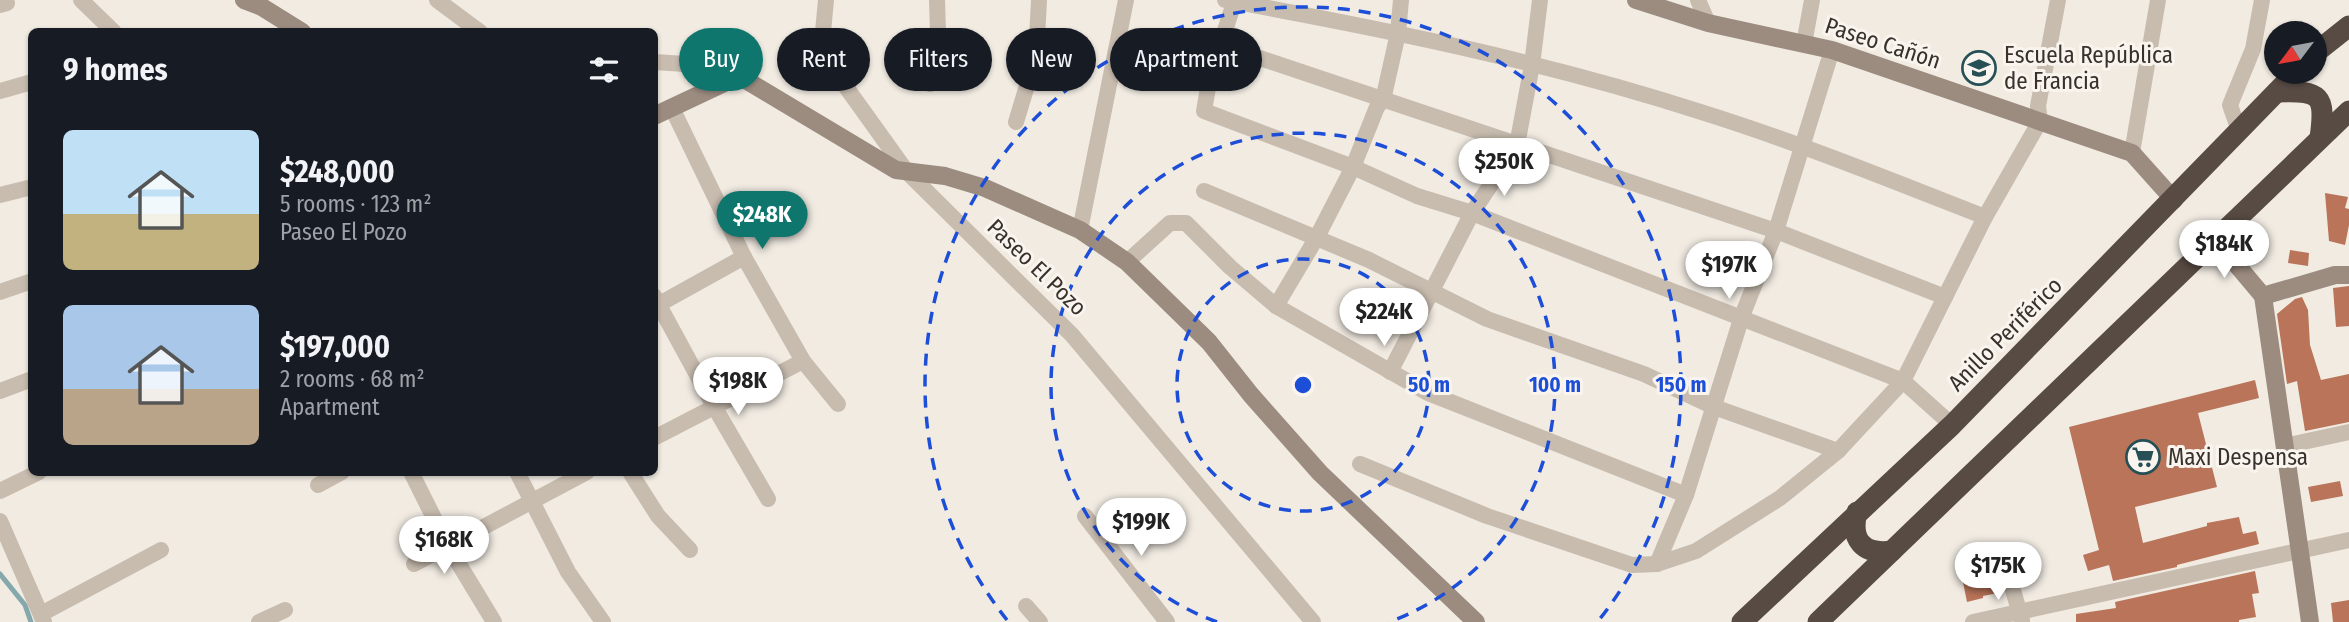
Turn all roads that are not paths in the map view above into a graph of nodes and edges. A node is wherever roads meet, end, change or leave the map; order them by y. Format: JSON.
{"nodes":[{"id":1,"x":81,"y":0,"type":"edge"},
{"id":2,"x":244,"y":0,"type":"edge"},
{"id":3,"x":437,"y":0,"type":"edge"},
{"id":4,"x":826,"y":0,"type":"edge"},
{"id":5,"x":937,"y":0,"type":"edge"},
{"id":6,"x":1039,"y":0,"type":"edge"},
{"id":7,"x":1126,"y":0,"type":"edge"},
{"id":8,"x":1401,"y":0,"type":"edge"},
{"id":9,"x":1540,"y":0,"type":"edge"},
{"id":10,"x":1636,"y":0,"type":"edge"},
{"id":11,"x":1698,"y":0,"type":"edge"},
{"id":12,"x":1812,"y":0,"type":"edge"},
{"id":13,"x":2058,"y":0,"type":"edge"},
{"id":14,"x":2158,"y":0,"type":"edge"},
{"id":15,"x":2262,"y":0,"type":"edge"},
{"id":16,"x":1231,"y":1,"type":"edge"},
{"id":17,"x":1708,"y":23,"type":"junction"},
{"id":18,"x":2349,"y":26,"type":"edge"},
{"id":19,"x":110,"y":28,"type":"edge"},
{"id":20,"x":296,"y":28,"type":"edge"},
{"id":21,"x":475,"y":28,"type":"edge"},
{"id":22,"x":938,"y":28,"type":"edge"},
{"id":23,"x":1224,"y":28,"type":"edge"},
{"id":24,"x":1398,"y":33,"type":"junction"},
{"id":25,"x":2328,"y":43,"type":"edge"},
{"id":26,"x":1804,"y":44,"type":"junction"},
{"id":27,"x":1832,"y":50,"type":"junction"},
{"id":28,"x":1262,"y":59,"type":"edge"},
{"id":29,"x":658,"y":61,"type":"edge"},
{"id":30,"x":679,"y":63,"type":"edge"},
{"id":31,"x":1532,"y":65,"type":"junction"},
{"id":32,"x":28,"y":83,"type":"edge"},
{"id":33,"x":2285,"y":84,"type":"edge"},
{"id":34,"x":763,"y":90,"type":"edge"},
{"id":35,"x":0,"y":91,"type":"edge"},
{"id":36,"x":707,"y":91,"type":"edge"},
{"id":37,"x":1207,"y":91,"type":"edge"},
{"id":38,"x":2277,"y":92,"type":"junction"},
{"id":39,"x":1383,"y":100,"type":"junction"},
{"id":40,"x":672,"y":108,"type":"junction"},
{"id":41,"x":2349,"y":111,"type":"edge"},
{"id":42,"x":658,"y":114,"type":"edge"},
{"id":43,"x":2040,"y":121,"type":"junction"},
{"id":44,"x":1016,"y":122,"type":"dead end"},
{"id":45,"x":2239,"y":131,"type":"junction"},
{"id":46,"x":2320,"y":138,"type":"junction"},
{"id":47,"x":1517,"y":145,"type":"junction"},
{"id":48,"x":1802,"y":145,"type":"junction"},
{"id":49,"x":2132,"y":153,"type":"junction"},
{"id":50,"x":1353,"y":167,"type":"junction"},
{"id":51,"x":908,"y":172,"type":"junction"},
{"id":52,"x":28,"y":188,"type":"edge"},
{"id":53,"x":1204,"y":191,"type":"dead end"},
{"id":54,"x":0,"y":195,"type":"edge"},
{"id":55,"x":2174,"y":200,"type":"junction"},
{"id":56,"x":1472,"y":212,"type":"junction"},
{"id":57,"x":1985,"y":217,"type":"junction"},
{"id":58,"x":1080,"y":230,"type":"junction"},
{"id":59,"x":1776,"y":231,"type":"junction"},
{"id":60,"x":1317,"y":237,"type":"junction"},
{"id":61,"x":2215,"y":239,"type":"junction"},
{"id":62,"x":744,"y":257,"type":"junction"},
{"id":63,"x":1127,"y":262,"type":"junction"},
{"id":64,"x":2349,"y":275,"type":"edge"},
{"id":65,"x":28,"y":282,"type":"edge"},
{"id":66,"x":0,"y":292,"type":"edge"},
{"id":67,"x":1432,"y":292,"type":"junction"},
{"id":68,"x":2263,"y":296,"type":"junction"},
{"id":69,"x":1945,"y":297,"type":"junction"},
{"id":70,"x":658,"y":302,"type":"edge"},
{"id":71,"x":1276,"y":306,"type":"junction"},
{"id":72,"x":658,"y":307,"type":"edge"},
{"id":73,"x":1742,"y":316,"type":"junction"},
{"id":74,"x":803,"y":361,"type":"junction"},
{"id":75,"x":1390,"y":372,"type":"junction"},
{"id":76,"x":28,"y":380,"type":"edge"},
{"id":77,"x":1903,"y":381,"type":"junction"},
{"id":78,"x":0,"y":391,"type":"edge"},
{"id":79,"x":838,"y":404,"type":"dead end"},
{"id":80,"x":1714,"y":407,"type":"junction"},
{"id":81,"x":715,"y":408,"type":"junction"},
{"id":82,"x":1952,"y":425,"type":"junction"},
{"id":83,"x":2349,"y":432,"type":"edge"},
{"id":84,"x":658,"y":436,"type":"edge"},
{"id":85,"x":2284,"y":446,"type":"junction"},
{"id":86,"x":1838,"y":452,"type":"junction"},
{"id":87,"x":1360,"y":464,"type":"dead end"},
{"id":88,"x":31,"y":476,"type":"edge"},
{"id":89,"x":335,"y":476,"type":"edge"},
{"id":90,"x":413,"y":476,"type":"edge"},
{"id":91,"x":519,"y":476,"type":"edge"},
{"id":92,"x":580,"y":476,"type":"edge"},
{"id":93,"x":633,"y":476,"type":"edge"},
{"id":94,"x":318,"y":485,"type":"dead end"},
{"id":95,"x":0,"y":491,"type":"edge"},
{"id":96,"x":1686,"y":495,"type":"junction"},
{"id":97,"x":768,"y":499,"type":"dead end"},
{"id":98,"x":531,"y":502,"type":"junction"},
{"id":99,"x":1857,"y":512,"type":"junction"},
{"id":100,"x":1085,"y":516,"type":"dead end"},
{"id":101,"x":0,"y":521,"type":"edge"},
{"id":102,"x":2349,"y":540,"type":"edge"},
{"id":103,"x":447,"y":546,"type":"junction"},
{"id":104,"x":161,"y":550,"type":"dead end"},
{"id":105,"x":690,"y":550,"type":"dead end"},
{"id":106,"x":2300,"y":550,"type":"junction"},
{"id":107,"x":1892,"y":551,"type":"junction"},
{"id":108,"x":414,"y":564,"type":"dead end"},
{"id":109,"x":1657,"y":564,"type":"junction"},
{"id":110,"x":2008,"y":573,"type":"dead end"},
{"id":111,"x":1026,"y":606,"type":"dead end"},
{"id":112,"x":285,"y":610,"type":"dead end"},
{"id":113,"x":2021,"y":617,"type":"edge"},
{"id":114,"x":42,"y":618,"type":"edge"},
{"id":115,"x":259,"y":622,"type":"edge"},
{"id":116,"x":494,"y":622,"type":"edge"},
{"id":117,"x":603,"y":622,"type":"edge"},
{"id":118,"x":1040,"y":622,"type":"edge"},
{"id":119,"x":1167,"y":622,"type":"edge"},
{"id":120,"x":1313,"y":622,"type":"edge"},
{"id":121,"x":1476,"y":622,"type":"edge"},
{"id":122,"x":1742,"y":622,"type":"edge"},
{"id":123,"x":1818,"y":622,"type":"edge"},
{"id":124,"x":1973,"y":622,"type":"edge"},
{"id":125,"x":2310,"y":622,"type":"edge"}],
"edges":[{"from":1,"to":19,"type":"street"},
{"from":2,"to":20,"type":"street"},
{"from":3,"to":21,"type":"street"},
{"from":4,"to":51,"type":"street"},
{"from":5,"to":22,"type":"street"},
{"from":6,"to":44,"type":"street"},
{"from":7,"to":58,"type":"street"},
{"from":8,"to":24,"type":"street"},
{"from":9,"to":31,"type":"street"},
{"from":10,"to":17,"type":"street","name":"Paseo Cañón"},
{"from":11,"to":17,"type":"street"},
{"from":12,"to":26,"type":"street"},
{"from":13,"to":43,"type":"street"},
{"from":14,"to":49,"type":"street"},
{"from":15,"to":45,"type":"street"},
{"from":16,"to":23,"type":"street"},
{"from":16,"to":24,"type":"street"},
{"from":17,"to":26,"type":"street","name":"Paseo Cañón"},
{"from":18,"to":25,"type":"highway"},
{"from":24,"to":31,"type":"street"},
{"from":24,"to":39,"type":"street"},
{"from":26,"to":27,"type":"street","name":"Paseo Cañón"},
{"from":27,"to":43,"type":"street","name":"Paseo Cañón"},
{"from":27,"to":48,"type":"street"},
{"from":28,"to":39,"type":"street"},
{"from":29,"to":30,"type":"street"},
{"from":31,"to":47,"type":"street"},
{"from":31,"to":48,"type":"street"},
{"from":32,"to":35,"type":"street"},
{"from":33,"to":38,"type":"highway","name":"Anillo Periférico"},
{"from":34,"to":51,"type":"street","name":"Paseo El Pozo"},
{"from":36,"to":40,"type":"street"},
{"from":37,"to":50,"type":"street"},
{"from":38,"to":45,"type":"highway","name":"Anillo Periférico"},
{"from":38,"to":46,"type":"highway"},
{"from":39,"to":47,"type":"street"},
{"from":39,"to":50,"type":"street"},
{"from":40,"to":42,"type":"street"},
{"from":40,"to":62,"type":"street"},
{"from":41,"to":46,"type":"highway"},
{"from":43,"to":49,"type":"street","name":"Paseo Cañón"},
{"from":43,"to":57,"type":"street"},
{"from":45,"to":55,"type":"highway","name":"Anillo Periférico"},
{"from":46,"to":61,"type":"highway"},
{"from":47,"to":56,"type":"street"},
{"from":47,"to":59,"type":"street"},
{"from":48,"to":57,"type":"street"},
{"from":48,"to":59,"type":"street"},
{"from":49,"to":55,"type":"street","name":"Paseo Cañón"},
{"from":50,"to":56,"type":"street"},
{"from":50,"to":60,"type":"street"},
{"from":51,"to":58,"type":"street"},
{"from":51,"to":120,"type":"street","name":"Paseo El Pozo"},
{"from":52,"to":54,"type":"street"},
{"from":53,"to":60,"type":"street"},
{"from":55,"to":82,"type":"highway","name":"Anillo Periférico"},
{"from":56,"to":67,"type":"street"},
{"from":56,"to":73,"type":"street"},
{"from":57,"to":69,"type":"street"},
{"from":58,"to":63,"type":"street"},
{"from":59,"to":69,"type":"street"},
{"from":59,"to":73,"type":"street"},
{"from":60,"to":67,"type":"street"},
{"from":60,"to":71,"type":"street"},
{"from":61,"to":68,"type":"street"},
{"from":61,"to":107,"type":"highway"},
{"from":62,"to":70,"type":"street"},
{"from":62,"to":74,"type":"street"},
{"from":63,"to":71,"type":"street"},
{"from":63,"to":121,"type":"street"},
{"from":64,"to":68,"type":"street"},
{"from":65,"to":66,"type":"street"},
{"from":67,"to":75,"type":"street"},
{"from":67,"to":80,"type":"street"},
{"from":68,"to":85,"type":"street"},
{"from":69,"to":77,"type":"street"},
{"from":71,"to":75,"type":"street"},
{"from":72,"to":81,"type":"street"},
{"from":73,"to":77,"type":"street"},
{"from":73,"to":80,"type":"street"},
{"from":74,"to":79,"type":"street"},
{"from":74,"to":81,"type":"street"},
{"from":75,"to":96,"type":"street"},
{"from":76,"to":78,"type":"street"},
{"from":77,"to":82,"type":"street"},
{"from":77,"to":86,"type":"street"},
{"from":80,"to":86,"type":"street"},
{"from":80,"to":96,"type":"street"},
{"from":81,"to":84,"type":"street"},
{"from":81,"to":97,"type":"street"},
{"from":82,"to":99,"type":"highway","name":"Anillo Periférico"},
{"from":83,"to":85,"type":"street"},
{"from":85,"to":106,"type":"street"},
{"from":86,"to":109,"type":"street"},
{"from":87,"to":109,"type":"street"},
{"from":88,"to":95,"type":"street"},
{"from":89,"to":94,"type":"street"},
{"from":90,"to":103,"type":"street"},
{"from":91,"to":98,"type":"street"},
{"from":92,"to":98,"type":"street"},
{"from":93,"to":105,"type":"street"},
{"from":96,"to":109,"type":"street"},
{"from":98,"to":103,"type":"street"},
{"from":98,"to":117,"type":"street"},
{"from":99,"to":107,"type":"highway"},
{"from":99,"to":122,"type":"highway","name":"Anillo Periférico"},
{"from":100,"to":119,"type":"street"},
{"from":101,"to":114,"type":"street"},
{"from":102,"to":106,"type":"street"},
{"from":103,"to":108,"type":"street"},
{"from":103,"to":116,"type":"street"},
{"from":104,"to":114,"type":"street"},
{"from":106,"to":113,"type":"street"},
{"from":106,"to":125,"type":"street"},
{"from":107,"to":123,"type":"highway"},
{"from":110,"to":113,"type":"street"},
{"from":111,"to":118,"type":"street"},
{"from":112,"to":115,"type":"street"},
{"from":113,"to":124,"type":"street"}]}
